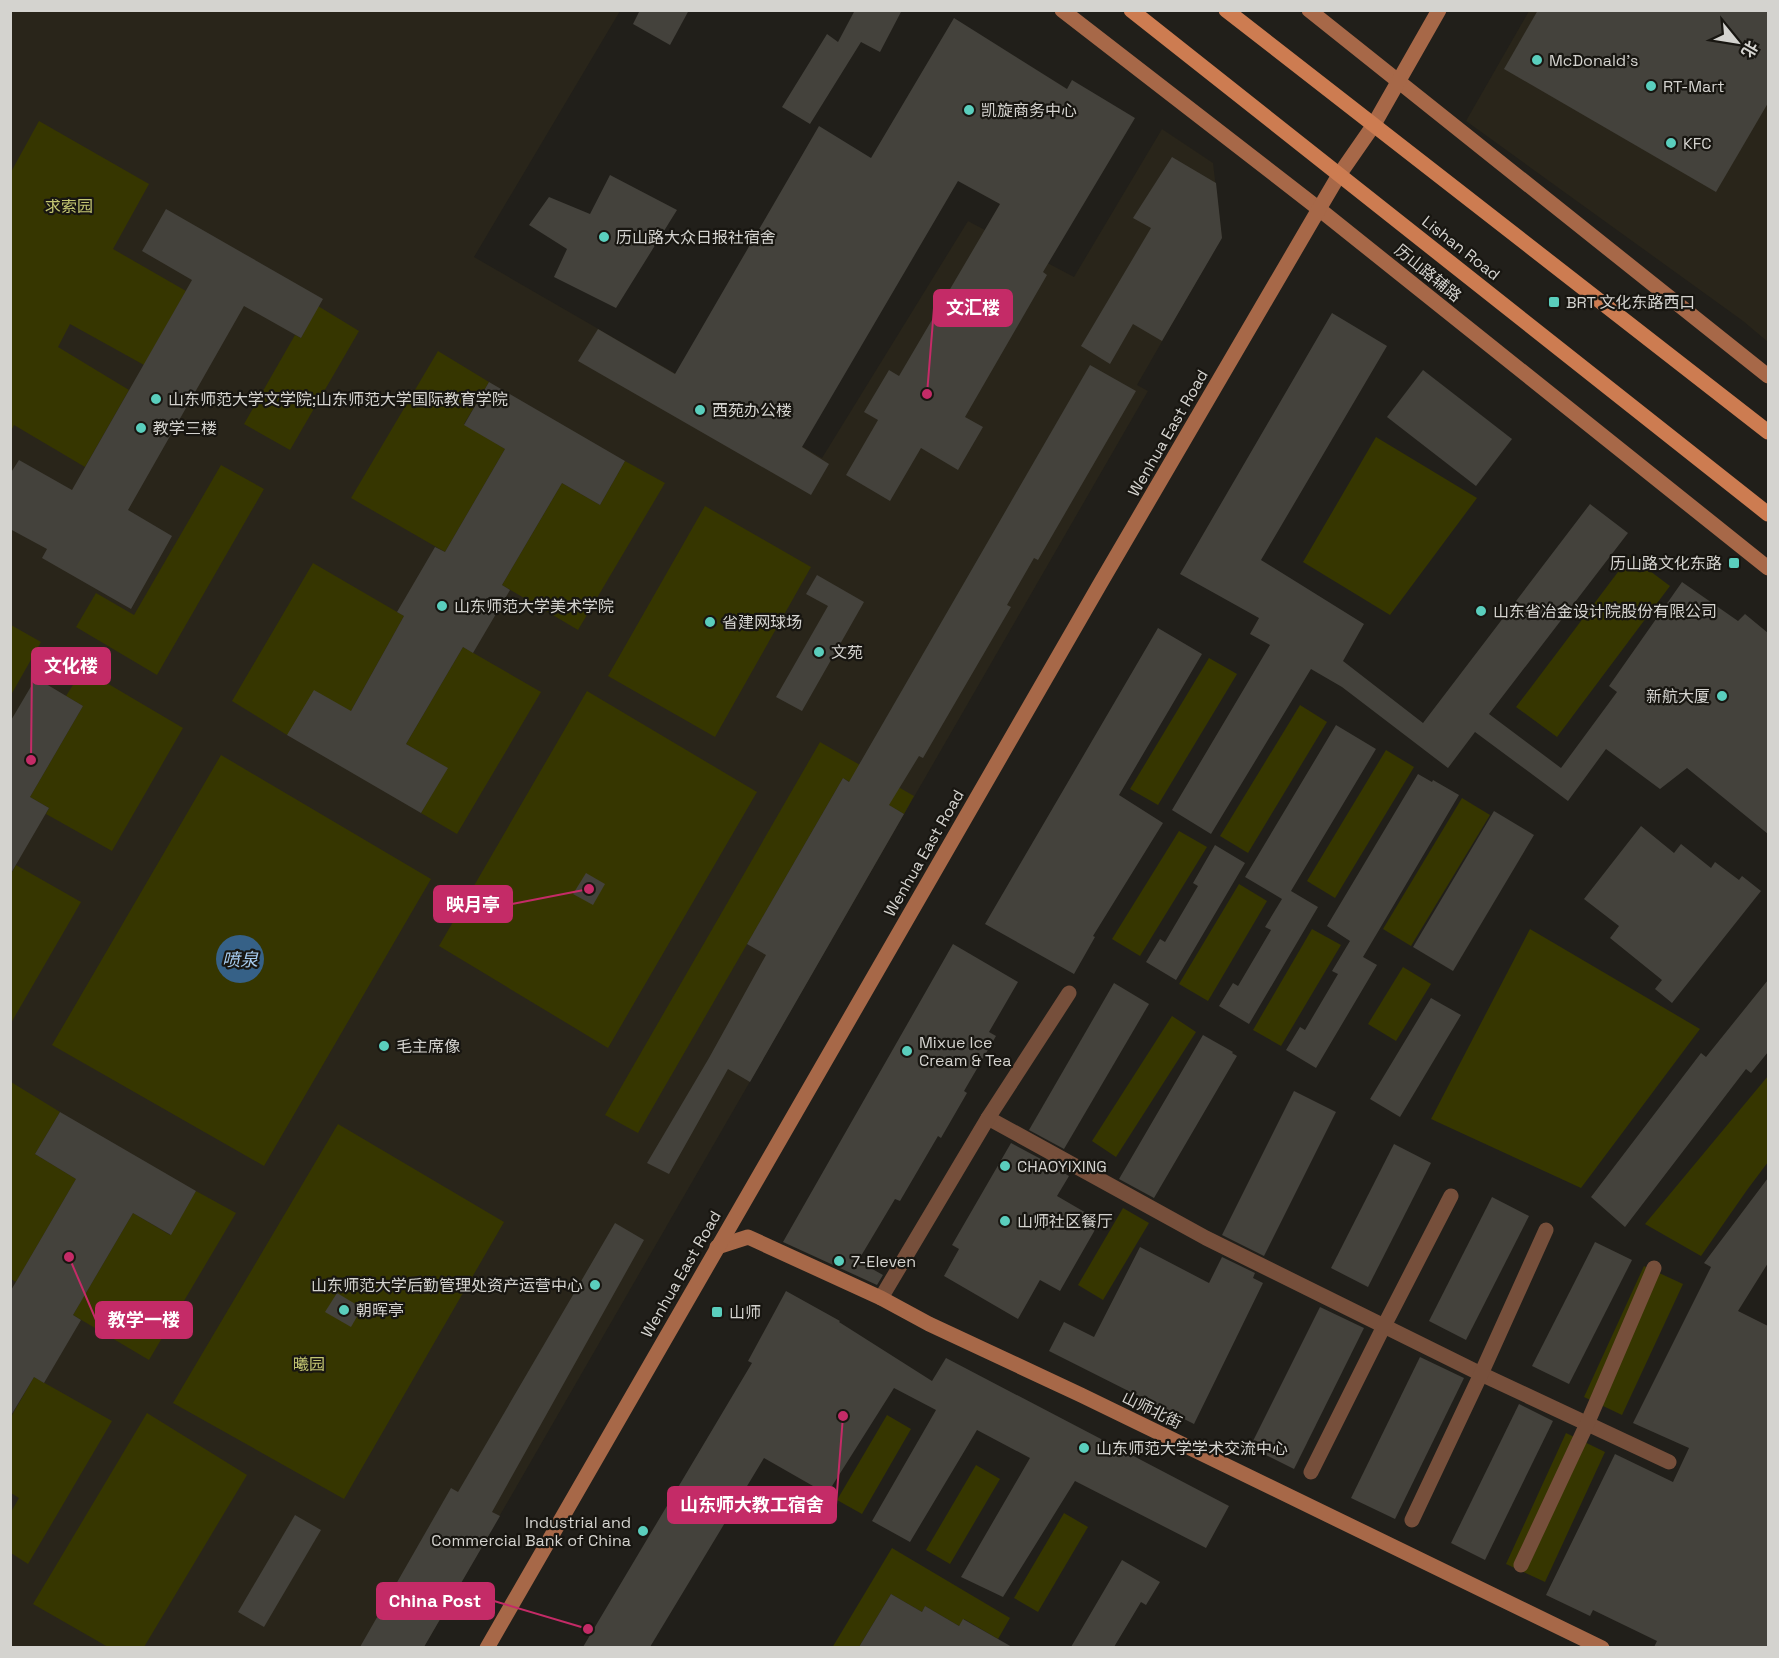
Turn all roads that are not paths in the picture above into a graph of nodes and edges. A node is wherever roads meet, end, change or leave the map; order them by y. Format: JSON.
{"nodes":[{"id":1,"x":1062,"y":10,"type":"edge"},
{"id":2,"x":1131,"y":10,"type":"edge"},
{"id":3,"x":1226,"y":10,"type":"edge"},
{"id":4,"x":1309,"y":10,"type":"edge"},
{"id":5,"x":1439,"y":10,"type":"edge"},
{"id":6,"x":1398,"y":80,"type":"junction"},
{"id":7,"x":1373,"y":126,"type":"junction"},
{"id":8,"x":1339,"y":175,"type":"junction"},
{"id":9,"x":1319,"y":208,"type":"junction"},
{"id":10,"x":1768,"y":376,"type":"edge"},
{"id":11,"x":1768,"y":432,"type":"edge"},
{"id":12,"x":1768,"y":514,"type":"edge"},
{"id":13,"x":1768,"y":568,"type":"edge"},
{"id":14,"x":1069,"y":993,"type":"dead end"},
{"id":15,"x":988,"y":1118,"type":"junction"},
{"id":16,"x":1451,"y":1196,"type":"dead end"},
{"id":17,"x":1546,"y":1230,"type":"dead end"},
{"id":18,"x":717,"y":1247,"type":"junction"},
{"id":19,"x":1654,"y":1268,"type":"dead end"},
{"id":20,"x":881,"y":1298,"type":"junction"},
{"id":21,"x":1384,"y":1326,"type":"junction"},
{"id":22,"x":1481,"y":1374,"type":"junction"},
{"id":23,"x":1587,"y":1424,"type":"junction"},
{"id":24,"x":1669,"y":1462,"type":"dead end"},
{"id":25,"x":1311,"y":1472,"type":"dead end"},
{"id":26,"x":1412,"y":1520,"type":"dead end"},
{"id":27,"x":1521,"y":1565,"type":"dead end"},
{"id":28,"x":487,"y":1647,"type":"edge"},
{"id":29,"x":1602,"y":1647,"type":"edge"}],
"edges":[{"from":1,"to":9,"type":"street","name":"历山路辅路"},
{"from":2,"to":8,"type":"main road","name":"Lishan Road"},
{"from":3,"to":7,"type":"main road"},
{"from":4,"to":6,"type":"street"},
{"from":5,"to":6,"type":"street","name":"Wenhua East Road"},
{"from":6,"to":7,"type":"street","name":"Wenhua East Road"},
{"from":6,"to":10,"type":"street"},
{"from":7,"to":8,"type":"street","name":"Wenhua East Road"},
{"from":7,"to":11,"type":"main road"},
{"from":8,"to":9,"type":"street","name":"Wenhua East Road"},
{"from":8,"to":12,"type":"main road","name":"Lishan Road"},
{"from":9,"to":13,"type":"street","name":"历山路辅路"},
{"from":9,"to":18,"type":"street","name":"Wenhua East Road"},
{"from":14,"to":15,"type":"street"},
{"from":15,"to":20,"type":"street"},
{"from":15,"to":21,"type":"street"},
{"from":16,"to":21,"type":"street"},
{"from":17,"to":22,"type":"street"},
{"from":18,"to":20,"type":"street","name":"山师北街"},
{"from":18,"to":28,"type":"street","name":"Wenhua East Road"},
{"from":19,"to":23,"type":"street"},
{"from":20,"to":29,"type":"street","name":"山师北街"},
{"from":21,"to":22,"type":"street"},
{"from":21,"to":25,"type":"street"},
{"from":22,"to":23,"type":"street"},
{"from":22,"to":26,"type":"street"},
{"from":23,"to":24,"type":"street"},
{"from":23,"to":27,"type":"street"}]}
